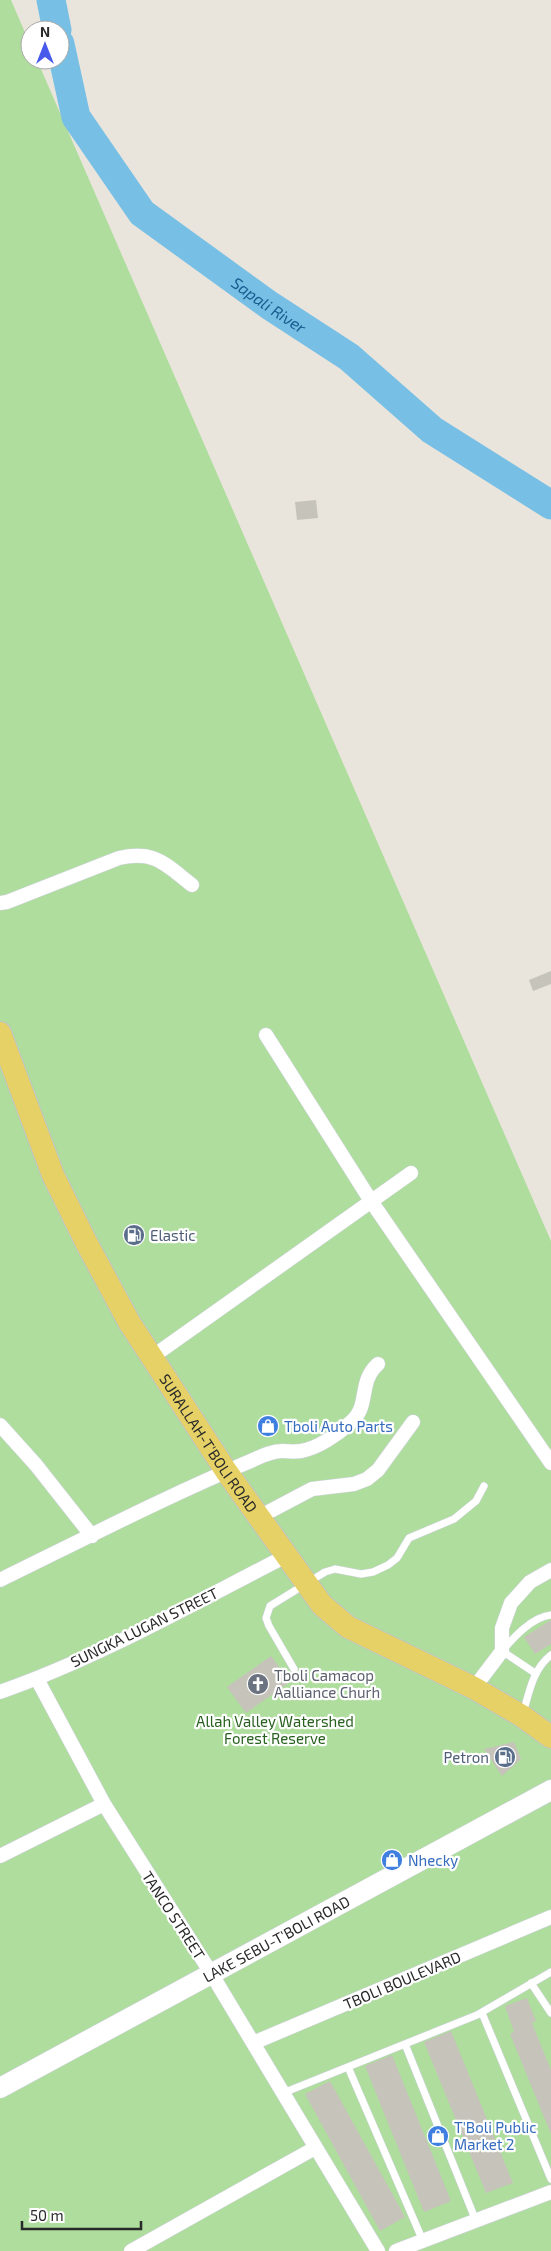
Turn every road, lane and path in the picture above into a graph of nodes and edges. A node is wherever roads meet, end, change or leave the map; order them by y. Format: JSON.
{"nodes":[{"id":1,"x":192,"y":885,"type":"dead end"},
{"id":2,"x":0,"y":903,"type":"edge"},
{"id":3,"x":0,"y":1032,"type":"edge"},
{"id":4,"x":266,"y":1035,"type":"dead end"},
{"id":5,"x":411,"y":1173,"type":"dead end"},
{"id":6,"x":371,"y":1200,"type":"junction"},
{"id":7,"x":152,"y":1357,"type":"junction"},
{"id":8,"x":378,"y":1364,"type":"dead end"},
{"id":9,"x":413,"y":1422,"type":"dead end"},
{"id":10,"x":0,"y":1425,"type":"edge"},
{"id":11,"x":551,"y":1463,"type":"edge"},
{"id":12,"x":226,"y":1471,"type":"junction"},
{"id":13,"x":484,"y":1486,"type":"dead end"},
{"id":14,"x":259,"y":1517,"type":"junction"},
{"id":15,"x":92,"y":1536,"type":"junction"},
{"id":16,"x":286,"y":1556,"type":"junction"},
{"id":17,"x":551,"y":1570,"type":"edge"},
{"id":18,"x":0,"y":1580,"type":"edge"},
{"id":19,"x":306,"y":1584,"type":"junction"},
{"id":20,"x":551,"y":1614,"type":"edge"},
{"id":21,"x":502,"y":1651,"type":"junction"},
{"id":22,"x":551,"y":1655,"type":"edge"},
{"id":23,"x":294,"y":1669,"type":"dead end"},
{"id":24,"x":536,"y":1673,"type":"junction"},
{"id":25,"x":37,"y":1679,"type":"junction"},
{"id":26,"x":474,"y":1688,"type":"junction"},
{"id":27,"x":0,"y":1692,"type":"edge"},
{"id":28,"x":522,"y":1716,"type":"junction"},
{"id":29,"x":551,"y":1737,"type":"edge"},
{"id":30,"x":551,"y":1790,"type":"edge"},
{"id":31,"x":104,"y":1804,"type":"junction"},
{"id":32,"x":0,"y":1856,"type":"edge"},
{"id":33,"x":551,"y":1917,"type":"edge"},
{"id":34,"x":551,"y":1972,"type":"edge"},
{"id":35,"x":212,"y":1973,"type":"junction"},
{"id":36,"x":531,"y":1983,"type":"junction"},
{"id":37,"x":551,"y":2010,"type":"edge"},
{"id":38,"x":482,"y":2013,"type":"junction"},
{"id":39,"x":253,"y":2043,"type":"junction"},
{"id":40,"x":405,"y":2044,"type":"junction"},
{"id":41,"x":348,"y":2067,"type":"junction"},
{"id":42,"x":0,"y":2088,"type":"edge"},
{"id":43,"x":283,"y":2093,"type":"junction"},
{"id":44,"x":315,"y":2148,"type":"junction"},
{"id":45,"x":551,"y":2179,"type":"edge"},
{"id":46,"x":551,"y":2192,"type":"edge"},
{"id":47,"x":476,"y":2221,"type":"junction"},
{"id":48,"x":423,"y":2241,"type":"junction"},
{"id":49,"x":132,"y":2251,"type":"edge"},
{"id":50,"x":378,"y":2251,"type":"edge"},
{"id":51,"x":396,"y":2251,"type":"edge"}],
"edges":[{"from":1,"to":2,"type":"street"},
{"from":3,"to":7,"type":"main road","name":"SURALLAH-T'BOLI ROAD"},
{"from":4,"to":6,"type":"street"},
{"from":5,"to":6,"type":"street"},
{"from":6,"to":7,"type":"street"},
{"from":6,"to":11,"type":"street"},
{"from":7,"to":12,"type":"main road","name":"SURALLAH-T'BOLI ROAD"},
{"from":8,"to":12,"type":"street"},
{"from":9,"to":14,"type":"street"},
{"from":10,"to":15,"type":"street"},
{"from":12,"to":14,"type":"main road","name":"SURALLAH-T'BOLI ROAD"},
{"from":12,"to":15,"type":"street"},
{"from":13,"to":19,"type":"lane"},
{"from":14,"to":16,"type":"main road","name":"SURALLAH-T'BOLI ROAD"},
{"from":15,"to":18,"type":"street"},
{"from":16,"to":19,"type":"main road","name":"SURALLAH-T'BOLI ROAD"},
{"from":16,"to":25,"type":"street","name":"SUNGKA LUGAN STREET"},
{"from":17,"to":21,"type":"street"},
{"from":19,"to":23,"type":"lane"},
{"from":19,"to":26,"type":"main road","name":"SURALLAH-T'BOLI ROAD"},
{"from":20,"to":21,"type":"lane"},
{"from":21,"to":24,"type":"lane"},
{"from":21,"to":26,"type":"street"},
{"from":22,"to":24,"type":"lane"},
{"from":24,"to":28,"type":"lane"},
{"from":25,"to":27,"type":"street","name":"SUNGKA LUGAN STREET"},
{"from":25,"to":31,"type":"street","name":"TANCO STREET"},
{"from":26,"to":28,"type":"main road","name":"SURALLAH-T'BOLI ROAD"},
{"from":28,"to":29,"type":"main road","name":"SURALLAH-T'BOLI ROAD"},
{"from":30,"to":35,"type":"main road","name":"LAKE SEBU-T'BOLI ROAD"},
{"from":31,"to":32,"type":"street"},
{"from":31,"to":35,"type":"street","name":"TANCO STREET"},
{"from":33,"to":39,"type":"street","name":"TBOLI BOULEVARD"},
{"from":34,"to":36,"type":"lane"},
{"from":35,"to":39,"type":"street","name":"TANCO STREET"},
{"from":35,"to":42,"type":"main road","name":"LAKE SEBU-T'BOLI ROAD"},
{"from":36,"to":37,"type":"lane"},
{"from":36,"to":38,"type":"lane"},
{"from":38,"to":40,"type":"lane"},
{"from":38,"to":45,"type":"lane"},
{"from":39,"to":43,"type":"street","name":"TANCO STREET"},
{"from":40,"to":41,"type":"lane"},
{"from":40,"to":47,"type":"lane"},
{"from":41,"to":43,"type":"lane"},
{"from":41,"to":48,"type":"lane"},
{"from":43,"to":44,"type":"street","name":"TANCO STREET"},
{"from":44,"to":49,"type":"street"},
{"from":44,"to":50,"type":"street","name":"TANCO STREET"},
{"from":46,"to":47,"type":"street"},
{"from":47,"to":48,"type":"street"},
{"from":48,"to":51,"type":"street"}]}
